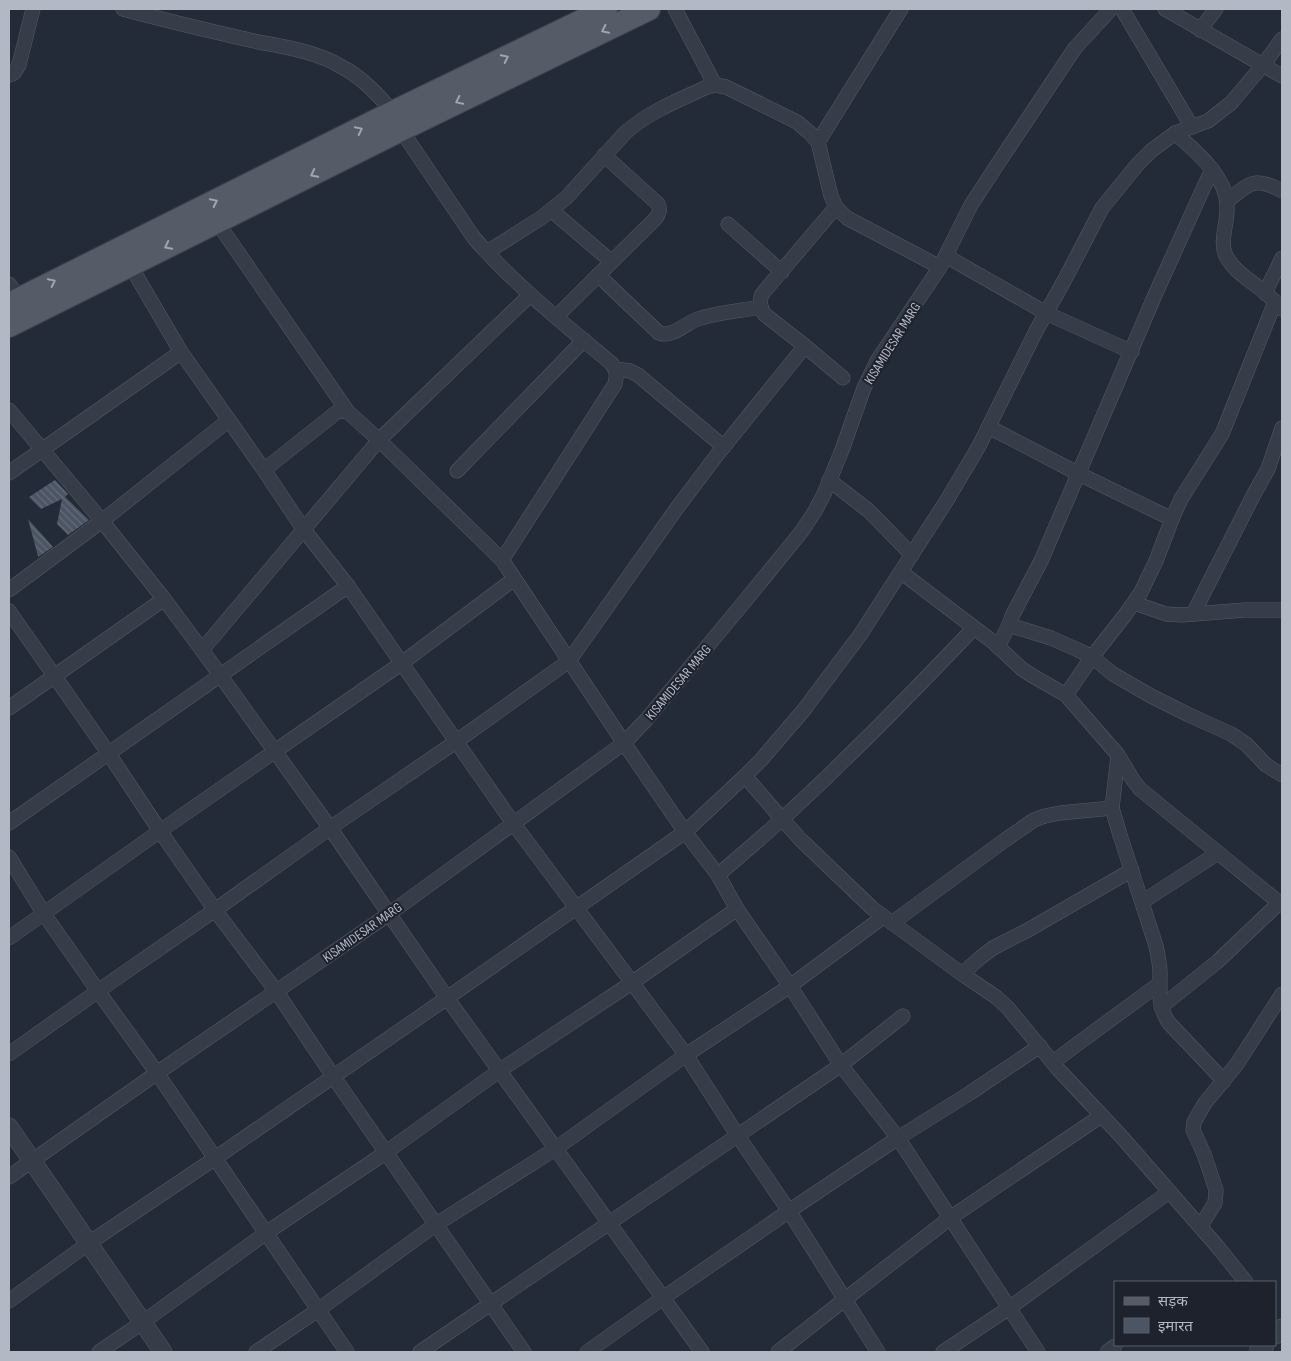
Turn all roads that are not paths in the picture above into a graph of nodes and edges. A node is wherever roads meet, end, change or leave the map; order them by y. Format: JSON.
{"nodes":[{"id":1,"x":34,"y":9,"type":"edge"},
{"id":2,"x":123,"y":9,"type":"edge"},
{"id":3,"x":606,"y":9,"type":"edge"},
{"id":4,"x":649,"y":9,"type":"edge"},
{"id":5,"x":675,"y":9,"type":"edge"},
{"id":6,"x":901,"y":9,"type":"edge"},
{"id":7,"x":1111,"y":9,"type":"edge"},
{"id":8,"x":1122,"y":9,"type":"edge"},
{"id":9,"x":1165,"y":9,"type":"edge"},
{"id":10,"x":1216,"y":9,"type":"edge"},
{"id":11,"x":1200,"y":30,"type":"junction"},
{"id":12,"x":1282,"y":39,"type":"edge"},
{"id":13,"x":1263,"y":65,"type":"junction"},
{"id":14,"x":9,"y":75,"type":"edge"},
{"id":15,"x":1282,"y":76,"type":"edge"},
{"id":16,"x":715,"y":85,"type":"junction"},
{"id":17,"x":397,"y":121,"type":"junction"},
{"id":18,"x":1192,"y":127,"type":"junction"},
{"id":19,"x":1175,"y":134,"type":"junction"},
{"id":20,"x":818,"y":142,"type":"junction"},
{"id":21,"x":604,"y":156,"type":"junction"},
{"id":22,"x":1212,"y":169,"type":"junction"},
{"id":23,"x":1282,"y":191,"type":"edge"},
{"id":24,"x":1227,"y":201,"type":"junction"},
{"id":25,"x":836,"y":207,"type":"junction"},
{"id":26,"x":551,"y":210,"type":"junction"},
{"id":27,"x":217,"y":222,"type":"junction"},
{"id":28,"x":728,"y":224,"type":"dead end"},
{"id":29,"x":487,"y":252,"type":"junction"},
{"id":30,"x":1282,"y":258,"type":"edge"},
{"id":31,"x":944,"y":261,"type":"junction"},
{"id":32,"x":612,"y":262,"type":"junction"},
{"id":33,"x":130,"y":265,"type":"junction"},
{"id":34,"x":782,"y":272,"type":"junction"},
{"id":35,"x":598,"y":275,"type":"junction"},
{"id":36,"x":530,"y":295,"type":"junction"},
{"id":37,"x":12,"y":296,"type":"edge"},
{"id":38,"x":1274,"y":301,"type":"edge"},
{"id":39,"x":761,"y":308,"type":"junction"},
{"id":40,"x":1046,"y":313,"type":"junction"},
{"id":41,"x":556,"y":317,"type":"junction"},
{"id":42,"x":9,"y":326,"type":"edge"},
{"id":43,"x":584,"y":340,"type":"junction"},
{"id":44,"x":805,"y":346,"type":"junction"},
{"id":45,"x":181,"y":352,"type":"junction"},
{"id":46,"x":1132,"y":352,"type":"junction"},
{"id":47,"x":616,"y":369,"type":"junction"},
{"id":48,"x":843,"y":378,"type":"dead end"},
{"id":49,"x":9,"y":410,"type":"edge"},
{"id":50,"x":348,"y":412,"type":"junction"},
{"id":51,"x":229,"y":420,"type":"junction"},
{"id":52,"x":989,"y":427,"type":"junction"},
{"id":53,"x":1282,"y":428,"type":"edge"},
{"id":54,"x":379,"y":440,"type":"junction"},
{"id":55,"x":724,"y":447,"type":"junction"},
{"id":56,"x":41,"y":450,"type":"junction"},
{"id":57,"x":264,"y":470,"type":"junction"},
{"id":58,"x":457,"y":471,"type":"dead end"},
{"id":59,"x":9,"y":473,"type":"edge"},
{"id":60,"x":1078,"y":474,"type":"junction"},
{"id":61,"x":829,"y":480,"type":"junction"},
{"id":62,"x":1172,"y":519,"type":"junction"},
{"id":63,"x":102,"y":521,"type":"junction"},
{"id":64,"x":304,"y":530,"type":"junction"},
{"id":65,"x":912,"y":554,"type":"junction"},
{"id":66,"x":502,"y":560,"type":"junction"},
{"id":67,"x":901,"y":572,"type":"junction"},
{"id":68,"x":514,"y":579,"type":"junction"},
{"id":69,"x":348,"y":586,"type":"junction"},
{"id":70,"x":9,"y":590,"type":"edge"},
{"id":71,"x":164,"y":599,"type":"junction"},
{"id":72,"x":1134,"y":603,"type":"junction"},
{"id":73,"x":1282,"y":610,"type":"edge"},
{"id":74,"x":9,"y":611,"type":"edge"},
{"id":75,"x":1193,"y":614,"type":"junction"},
{"id":76,"x":1009,"y":624,"type":"junction"},
{"id":77,"x":974,"y":628,"type":"junction"},
{"id":78,"x":998,"y":646,"type":"junction"},
{"id":79,"x":202,"y":650,"type":"junction"},
{"id":80,"x":1092,"y":657,"type":"junction"},
{"id":81,"x":569,"y":660,"type":"junction"},
{"id":82,"x":402,"y":663,"type":"junction"},
{"id":83,"x":54,"y":676,"type":"junction"},
{"id":84,"x":221,"y":676,"type":"junction"},
{"id":85,"x":1066,"y":695,"type":"junction"},
{"id":86,"x":9,"y":708,"type":"edge"},
{"id":87,"x":457,"y":741,"type":"junction"},
{"id":88,"x":624,"y":743,"type":"junction"},
{"id":89,"x":274,"y":751,"type":"junction"},
{"id":90,"x":109,"y":754,"type":"junction"},
{"id":91,"x":1118,"y":755,"type":"junction"},
{"id":92,"x":1282,"y":775,"type":"edge"},
{"id":93,"x":745,"y":776,"type":"junction"},
{"id":94,"x":1112,"y":808,"type":"junction"},
{"id":95,"x":782,"y":819,"type":"junction"},
{"id":96,"x":9,"y":822,"type":"edge"},
{"id":97,"x":513,"y":823,"type":"junction"},
{"id":98,"x":330,"y":828,"type":"junction"},
{"id":99,"x":160,"y":831,"type":"junction"},
{"id":100,"x":685,"y":832,"type":"junction"},
{"id":101,"x":1218,"y":853,"type":"junction"},
{"id":102,"x":9,"y":857,"type":"edge"},
{"id":103,"x":1132,"y":870,"type":"junction"},
{"id":104,"x":718,"y":875,"type":"junction"},
{"id":105,"x":1142,"y":902,"type":"junction"},
{"id":106,"x":1281,"y":904,"type":"edge"},
{"id":107,"x":575,"y":908,"type":"junction"},
{"id":108,"x":737,"y":909,"type":"junction"},
{"id":109,"x":215,"y":910,"type":"junction"},
{"id":110,"x":44,"y":914,"type":"junction"},
{"id":111,"x":389,"y":914,"type":"junction"},
{"id":112,"x":888,"y":920,"type":"junction"},
{"id":113,"x":9,"y":938,"type":"edge"},
{"id":114,"x":962,"y":974,"type":"junction"},
{"id":115,"x":633,"y":982,"type":"junction"},
{"id":116,"x":1159,"y":984,"type":"junction"},
{"id":117,"x":790,"y":986,"type":"junction"},
{"id":118,"x":98,"y":990,"type":"junction"},
{"id":119,"x":276,"y":991,"type":"junction"},
{"id":120,"x":1282,"y":994,"type":"edge"},
{"id":121,"x":447,"y":998,"type":"junction"},
{"id":122,"x":1161,"y":1007,"type":"junction"},
{"id":123,"x":902,"y":1016,"type":"dead end"},
{"id":124,"x":1040,"y":1046,"type":"junction"},
{"id":125,"x":9,"y":1054,"type":"edge"},
{"id":126,"x":686,"y":1055,"type":"junction"},
{"id":127,"x":1053,"y":1062,"type":"junction"},
{"id":128,"x":841,"y":1065,"type":"junction"},
{"id":129,"x":499,"y":1071,"type":"junction"},
{"id":130,"x":157,"y":1073,"type":"junction"},
{"id":131,"x":333,"y":1076,"type":"junction"},
{"id":132,"x":1224,"y":1081,"type":"junction"},
{"id":133,"x":1101,"y":1116,"type":"junction"},
{"id":134,"x":9,"y":1127,"type":"edge"},
{"id":135,"x":738,"y":1136,"type":"junction"},
{"id":136,"x":898,"y":1138,"type":"junction"},
{"id":137,"x":555,"y":1149,"type":"junction"},
{"id":138,"x":385,"y":1152,"type":"junction"},
{"id":139,"x":214,"y":1158,"type":"junction"},
{"id":140,"x":32,"y":1162,"type":"junction"},
{"id":141,"x":9,"y":1178,"type":"edge"},
{"id":142,"x":1169,"y":1192,"type":"junction"},
{"id":143,"x":789,"y":1211,"type":"junction"},
{"id":144,"x":950,"y":1218,"type":"junction"},
{"id":145,"x":609,"y":1223,"type":"junction"},
{"id":146,"x":435,"y":1225,"type":"junction"},
{"id":147,"x":1200,"y":1227,"type":"junction"},
{"id":148,"x":266,"y":1233,"type":"junction"},
{"id":149,"x":88,"y":1243,"type":"junction"},
{"id":150,"x":1245,"y":1281,"type":"edge"},
{"id":151,"x":663,"y":1298,"type":"junction"},
{"id":152,"x":9,"y":1300,"type":"edge"},
{"id":153,"x":844,"y":1300,"type":"junction"},
{"id":154,"x":490,"y":1303,"type":"junction"},
{"id":155,"x":1008,"y":1308,"type":"junction"},
{"id":156,"x":318,"y":1310,"type":"junction"},
{"id":157,"x":143,"y":1322,"type":"junction"},
{"id":158,"x":98,"y":1352,"type":"edge"},
{"id":159,"x":164,"y":1352,"type":"edge"},
{"id":160,"x":256,"y":1352,"type":"edge"},
{"id":161,"x":346,"y":1352,"type":"edge"},
{"id":162,"x":420,"y":1352,"type":"edge"},
{"id":163,"x":524,"y":1352,"type":"edge"},
{"id":164,"x":587,"y":1352,"type":"edge"},
{"id":165,"x":702,"y":1352,"type":"edge"},
{"id":166,"x":778,"y":1352,"type":"edge"},
{"id":167,"x":878,"y":1352,"type":"edge"},
{"id":168,"x":943,"y":1352,"type":"edge"},
{"id":169,"x":1038,"y":1352,"type":"edge"}],
"edges":[{"from":1,"to":14,"type":"street"},
{"from":2,"to":17,"type":"street"},
{"from":17,"to":3,"type":"main road","one_way":true},
{"from":4,"to":17,"type":"main road","one_way":true},
{"from":5,"to":16,"type":"street"},
{"from":6,"to":20,"type":"street"},
{"from":7,"to":31,"type":"street","name":"KISAMIDESAR MARG"},
{"from":8,"to":18,"type":"street"},
{"from":9,"to":11,"type":"street"},
{"from":10,"to":11,"type":"street"},
{"from":11,"to":13,"type":"street"},
{"from":12,"to":13,"type":"street"},
{"from":13,"to":15,"type":"street"},
{"from":13,"to":18,"type":"street"},
{"from":16,"to":20,"type":"street"},
{"from":16,"to":21,"type":"street"},
{"from":17,"to":27,"type":"main road","one_way":true},
{"from":17,"to":29,"type":"street"},
{"from":37,"to":17,"type":"main road","one_way":true},
{"from":18,"to":19,"type":"street"},
{"from":19,"to":22,"type":"street"},
{"from":19,"to":40,"type":"street"},
{"from":20,"to":25,"type":"street"},
{"from":21,"to":26,"type":"street"},
{"from":21,"to":32,"type":"street"},
{"from":22,"to":24,"type":"street"},
{"from":22,"to":46,"type":"street"},
{"from":23,"to":24,"type":"street"},
{"from":24,"to":38,"type":"street"},
{"from":25,"to":31,"type":"street"},
{"from":25,"to":34,"type":"street"},
{"from":26,"to":29,"type":"street"},
{"from":26,"to":32,"type":"street"},
{"from":27,"to":33,"type":"main road","one_way":true},
{"from":27,"to":50,"type":"street"},
{"from":28,"to":34,"type":"street"},
{"from":29,"to":36,"type":"street"},
{"from":30,"to":38,"type":"street"},
{"from":31,"to":40,"type":"street"},
{"from":31,"to":61,"type":"street","name":"KISAMIDESAR MARG"},
{"from":32,"to":35,"type":"street"},
{"from":33,"to":42,"type":"main road"},
{"from":33,"to":45,"type":"street"},
{"from":34,"to":39,"type":"street"},
{"from":35,"to":39,"type":"street"},
{"from":35,"to":41,"type":"street"},
{"from":36,"to":41,"type":"street"},
{"from":36,"to":54,"type":"street"},
{"from":38,"to":62,"type":"street"},
{"from":39,"to":44,"type":"street"},
{"from":40,"to":46,"type":"street"},
{"from":40,"to":52,"type":"street"},
{"from":41,"to":43,"type":"street"},
{"from":43,"to":47,"type":"street"},
{"from":43,"to":58,"type":"street"},
{"from":44,"to":48,"type":"street"},
{"from":44,"to":55,"type":"street"},
{"from":45,"to":51,"type":"street"},
{"from":45,"to":56,"type":"street"},
{"from":46,"to":60,"type":"street"},
{"from":47,"to":55,"type":"street"},
{"from":47,"to":66,"type":"street"},
{"from":49,"to":56,"type":"street"},
{"from":50,"to":54,"type":"street"},
{"from":50,"to":57,"type":"street"},
{"from":51,"to":57,"type":"street"},
{"from":51,"to":63,"type":"street"},
{"from":52,"to":60,"type":"street"},
{"from":52,"to":65,"type":"street"},
{"from":53,"to":75,"type":"street"},
{"from":54,"to":64,"type":"street"},
{"from":54,"to":66,"type":"street"},
{"from":55,"to":81,"type":"street"},
{"from":56,"to":59,"type":"street"},
{"from":56,"to":63,"type":"street"},
{"from":57,"to":64,"type":"street"},
{"from":60,"to":62,"type":"street"},
{"from":60,"to":76,"type":"street"},
{"from":61,"to":65,"type":"street"},
{"from":61,"to":88,"type":"street","name":"KISAMIDESAR MARG"},
{"from":62,"to":72,"type":"street"},
{"from":63,"to":70,"type":"street"},
{"from":63,"to":71,"type":"street"},
{"from":64,"to":69,"type":"street"},
{"from":64,"to":79,"type":"street"},
{"from":65,"to":67,"type":"street"},
{"from":66,"to":68,"type":"street"},
{"from":67,"to":77,"type":"street"},
{"from":67,"to":93,"type":"street"},
{"from":68,"to":81,"type":"street"},
{"from":68,"to":82,"type":"street"},
{"from":69,"to":82,"type":"street"},
{"from":69,"to":84,"type":"street"},
{"from":71,"to":79,"type":"street"},
{"from":71,"to":83,"type":"street"},
{"from":72,"to":75,"type":"street"},
{"from":72,"to":80,"type":"street"},
{"from":73,"to":75,"type":"street"},
{"from":74,"to":83,"type":"street"},
{"from":76,"to":78,"type":"street"},
{"from":76,"to":80,"type":"street"},
{"from":77,"to":78,"type":"street"},
{"from":77,"to":95,"type":"street"},
{"from":78,"to":85,"type":"street"},
{"from":79,"to":84,"type":"street"},
{"from":80,"to":85,"type":"street"},
{"from":80,"to":92,"type":"street"},
{"from":81,"to":87,"type":"street"},
{"from":81,"to":88,"type":"street"},
{"from":82,"to":87,"type":"street"},
{"from":82,"to":89,"type":"street"},
{"from":83,"to":86,"type":"street"},
{"from":83,"to":90,"type":"street"},
{"from":84,"to":89,"type":"street"},
{"from":84,"to":90,"type":"street"},
{"from":85,"to":91,"type":"street"},
{"from":87,"to":97,"type":"street"},
{"from":87,"to":98,"type":"street"},
{"from":88,"to":97,"type":"street","name":"KISAMIDESAR MARG"},
{"from":88,"to":100,"type":"street"},
{"from":89,"to":98,"type":"street"},
{"from":89,"to":99,"type":"street"},
{"from":90,"to":96,"type":"street"},
{"from":90,"to":99,"type":"street"},
{"from":91,"to":94,"type":"street"},
{"from":91,"to":101,"type":"street"},
{"from":93,"to":95,"type":"street"},
{"from":93,"to":100,"type":"street"},
{"from":94,"to":103,"type":"street"},
{"from":94,"to":112,"type":"street"},
{"from":95,"to":104,"type":"street"},
{"from":95,"to":112,"type":"street"},
{"from":97,"to":107,"type":"street"},
{"from":97,"to":111,"type":"street","name":"KISAMIDESAR MARG"},
{"from":98,"to":109,"type":"street"},
{"from":98,"to":111,"type":"street"},
{"from":99,"to":109,"type":"street"},
{"from":99,"to":110,"type":"street"},
{"from":100,"to":104,"type":"street"},
{"from":100,"to":107,"type":"street"},
{"from":101,"to":105,"type":"street"},
{"from":101,"to":106,"type":"street"},
{"from":102,"to":110,"type":"street"},
{"from":103,"to":105,"type":"street"},
{"from":103,"to":114,"type":"street"},
{"from":104,"to":108,"type":"street"},
{"from":105,"to":116,"type":"street"},
{"from":106,"to":122,"type":"street"},
{"from":107,"to":115,"type":"street"},
{"from":107,"to":121,"type":"street"},
{"from":108,"to":115,"type":"street"},
{"from":108,"to":117,"type":"street"},
{"from":109,"to":118,"type":"street"},
{"from":109,"to":119,"type":"street"},
{"from":110,"to":113,"type":"street"},
{"from":110,"to":118,"type":"street"},
{"from":111,"to":119,"type":"street","name":"KISAMIDESAR MARG"},
{"from":111,"to":121,"type":"street"},
{"from":112,"to":114,"type":"street"},
{"from":112,"to":117,"type":"street"},
{"from":114,"to":124,"type":"street"},
{"from":115,"to":126,"type":"street"},
{"from":115,"to":129,"type":"street"},
{"from":116,"to":122,"type":"street"},
{"from":116,"to":127,"type":"street"},
{"from":117,"to":126,"type":"street"},
{"from":117,"to":128,"type":"street"},
{"from":118,"to":125,"type":"street"},
{"from":118,"to":130,"type":"street"},
{"from":119,"to":130,"type":"street","name":"KISAMIDESAR MARG"},
{"from":119,"to":131,"type":"street"},
{"from":120,"to":132,"type":"street"},
{"from":121,"to":129,"type":"street"},
{"from":121,"to":131,"type":"street"},
{"from":122,"to":132,"type":"street"},
{"from":123,"to":128,"type":"street"},
{"from":124,"to":127,"type":"street"},
{"from":124,"to":136,"type":"street"},
{"from":126,"to":135,"type":"street"},
{"from":126,"to":137,"type":"street"},
{"from":127,"to":133,"type":"street"},
{"from":128,"to":135,"type":"street"},
{"from":128,"to":136,"type":"street"},
{"from":129,"to":137,"type":"street"},
{"from":129,"to":138,"type":"street"},
{"from":130,"to":139,"type":"street"},
{"from":130,"to":140,"type":"street","name":"KISAMIDESAR MARG"},
{"from":131,"to":138,"type":"street"},
{"from":131,"to":139,"type":"street"},
{"from":132,"to":147,"type":"street"},
{"from":133,"to":142,"type":"street"},
{"from":133,"to":144,"type":"street"},
{"from":134,"to":140,"type":"street"},
{"from":135,"to":143,"type":"street"},
{"from":135,"to":145,"type":"street"},
{"from":136,"to":143,"type":"street"},
{"from":136,"to":144,"type":"street"},
{"from":137,"to":145,"type":"street"},
{"from":137,"to":146,"type":"street"},
{"from":138,"to":146,"type":"street"},
{"from":138,"to":148,"type":"street"},
{"from":139,"to":148,"type":"street"},
{"from":139,"to":149,"type":"street"},
{"from":140,"to":141,"type":"street","name":"KISAMIDESAR MARG"},
{"from":140,"to":149,"type":"street"},
{"from":142,"to":147,"type":"street"},
{"from":142,"to":155,"type":"street"},
{"from":143,"to":151,"type":"street"},
{"from":143,"to":153,"type":"street"},
{"from":144,"to":153,"type":"street"},
{"from":144,"to":155,"type":"street"},
{"from":145,"to":151,"type":"street"},
{"from":145,"to":154,"type":"street"},
{"from":146,"to":154,"type":"street"},
{"from":146,"to":156,"type":"street"},
{"from":147,"to":150,"type":"street"},
{"from":148,"to":156,"type":"street"},
{"from":148,"to":157,"type":"street"},
{"from":149,"to":152,"type":"street"},
{"from":149,"to":157,"type":"street"},
{"from":151,"to":164,"type":"street"},
{"from":151,"to":165,"type":"street"},
{"from":153,"to":166,"type":"street"},
{"from":153,"to":167,"type":"street"},
{"from":154,"to":162,"type":"street"},
{"from":154,"to":163,"type":"street"},
{"from":155,"to":168,"type":"street"},
{"from":155,"to":169,"type":"street"},
{"from":156,"to":160,"type":"street"},
{"from":156,"to":161,"type":"street"},
{"from":157,"to":158,"type":"street"},
{"from":157,"to":159,"type":"street"}]}
